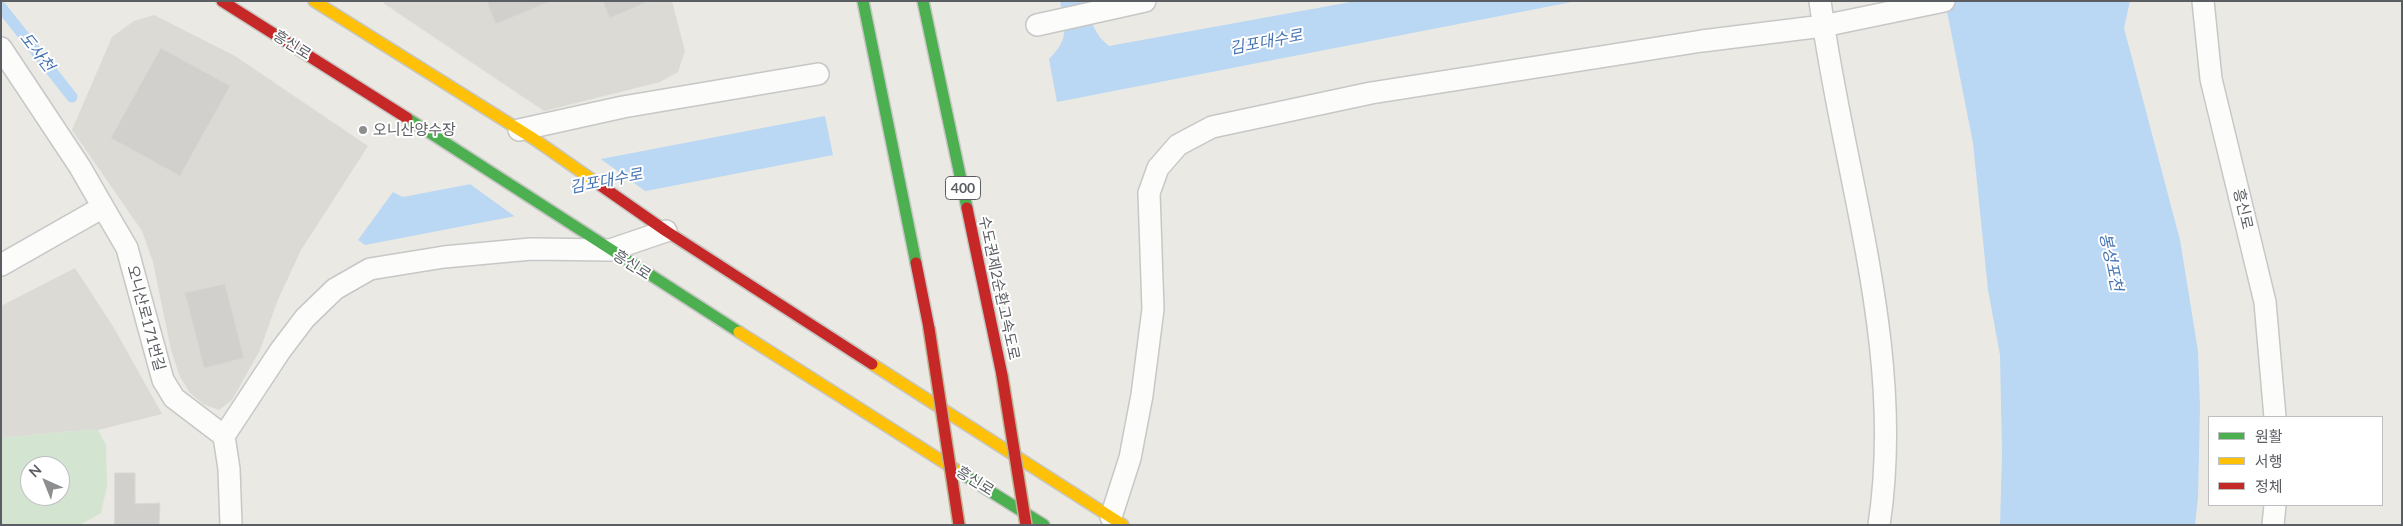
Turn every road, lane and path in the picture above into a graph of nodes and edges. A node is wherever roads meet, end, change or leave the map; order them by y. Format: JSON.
{"nodes":[{"id":1,"x":222,"y":1,"type":"edge"},
{"id":2,"x":314,"y":1,"type":"edge"},
{"id":3,"x":863,"y":1,"type":"edge"},
{"id":4,"x":923,"y":1,"type":"edge"},
{"id":5,"x":1145,"y":1,"type":"edge"},
{"id":6,"x":1820,"y":1,"type":"edge"},
{"id":7,"x":1944,"y":1,"type":"edge"},
{"id":8,"x":2202,"y":1,"type":"edge"},
{"id":9,"x":1037,"y":25,"type":"dead end"},
{"id":10,"x":1823,"y":26,"type":"junction"},
{"id":11,"x":1,"y":48,"type":"edge"},
{"id":12,"x":818,"y":74,"type":"dead end"},
{"id":13,"x":527,"y":135,"type":"junction"},
{"id":14,"x":103,"y":207,"type":"junction"},
{"id":15,"x":666,"y":231,"type":"junction"},
{"id":16,"x":610,"y":250,"type":"junction"},
{"id":17,"x":1,"y":265,"type":"edge"},
{"id":18,"x":2275,"y":416,"type":"edge"},
{"id":19,"x":224,"y":436,"type":"junction"},
{"id":20,"x":2275,"y":506,"type":"edge"},
{"id":21,"x":1117,"y":521,"type":"edge"},
{"id":22,"x":231,"y":525,"type":"edge"},
{"id":23,"x":959,"y":525,"type":"edge"},
{"id":24,"x":1026,"y":525,"type":"edge"},
{"id":25,"x":1044,"y":525,"type":"edge"},
{"id":26,"x":1879,"y":525,"type":"edge"},
{"id":27,"x":2273,"y":525,"type":"edge"}],
"edges":[{"from":1,"to":16,"type":"main road","name":"흥신로"},
{"from":2,"to":13,"type":"main road"},
{"from":3,"to":23,"type":"main road","bridge":true},
{"from":4,"to":24,"type":"main road","name":"수도권제2순환고속도로","number":"400","bridge":true},
{"from":5,"to":9,"type":"lane"},
{"from":6,"to":10,"type":"lane"},
{"from":7,"to":10,"type":"lane"},
{"from":8,"to":18,"type":"lane","name":"흥신로"},
{"from":10,"to":21,"type":"lane"},
{"from":10,"to":26,"type":"lane"},
{"from":11,"to":14,"type":"lane","name":"오니산로171번길"},
{"from":12,"to":13,"type":"lane"},
{"from":13,"to":15,"type":"main road"},
{"from":14,"to":17,"type":"lane"},
{"from":14,"to":19,"type":"lane","name":"오니산로171번길"},
{"from":15,"to":16,"type":"lane"},
{"from":15,"to":21,"type":"main road"},
{"from":16,"to":19,"type":"lane"},
{"from":16,"to":25,"type":"main road","name":"흥신로"},
{"from":19,"to":22,"type":"lane"},
{"from":20,"to":27,"type":"lane"}]}
